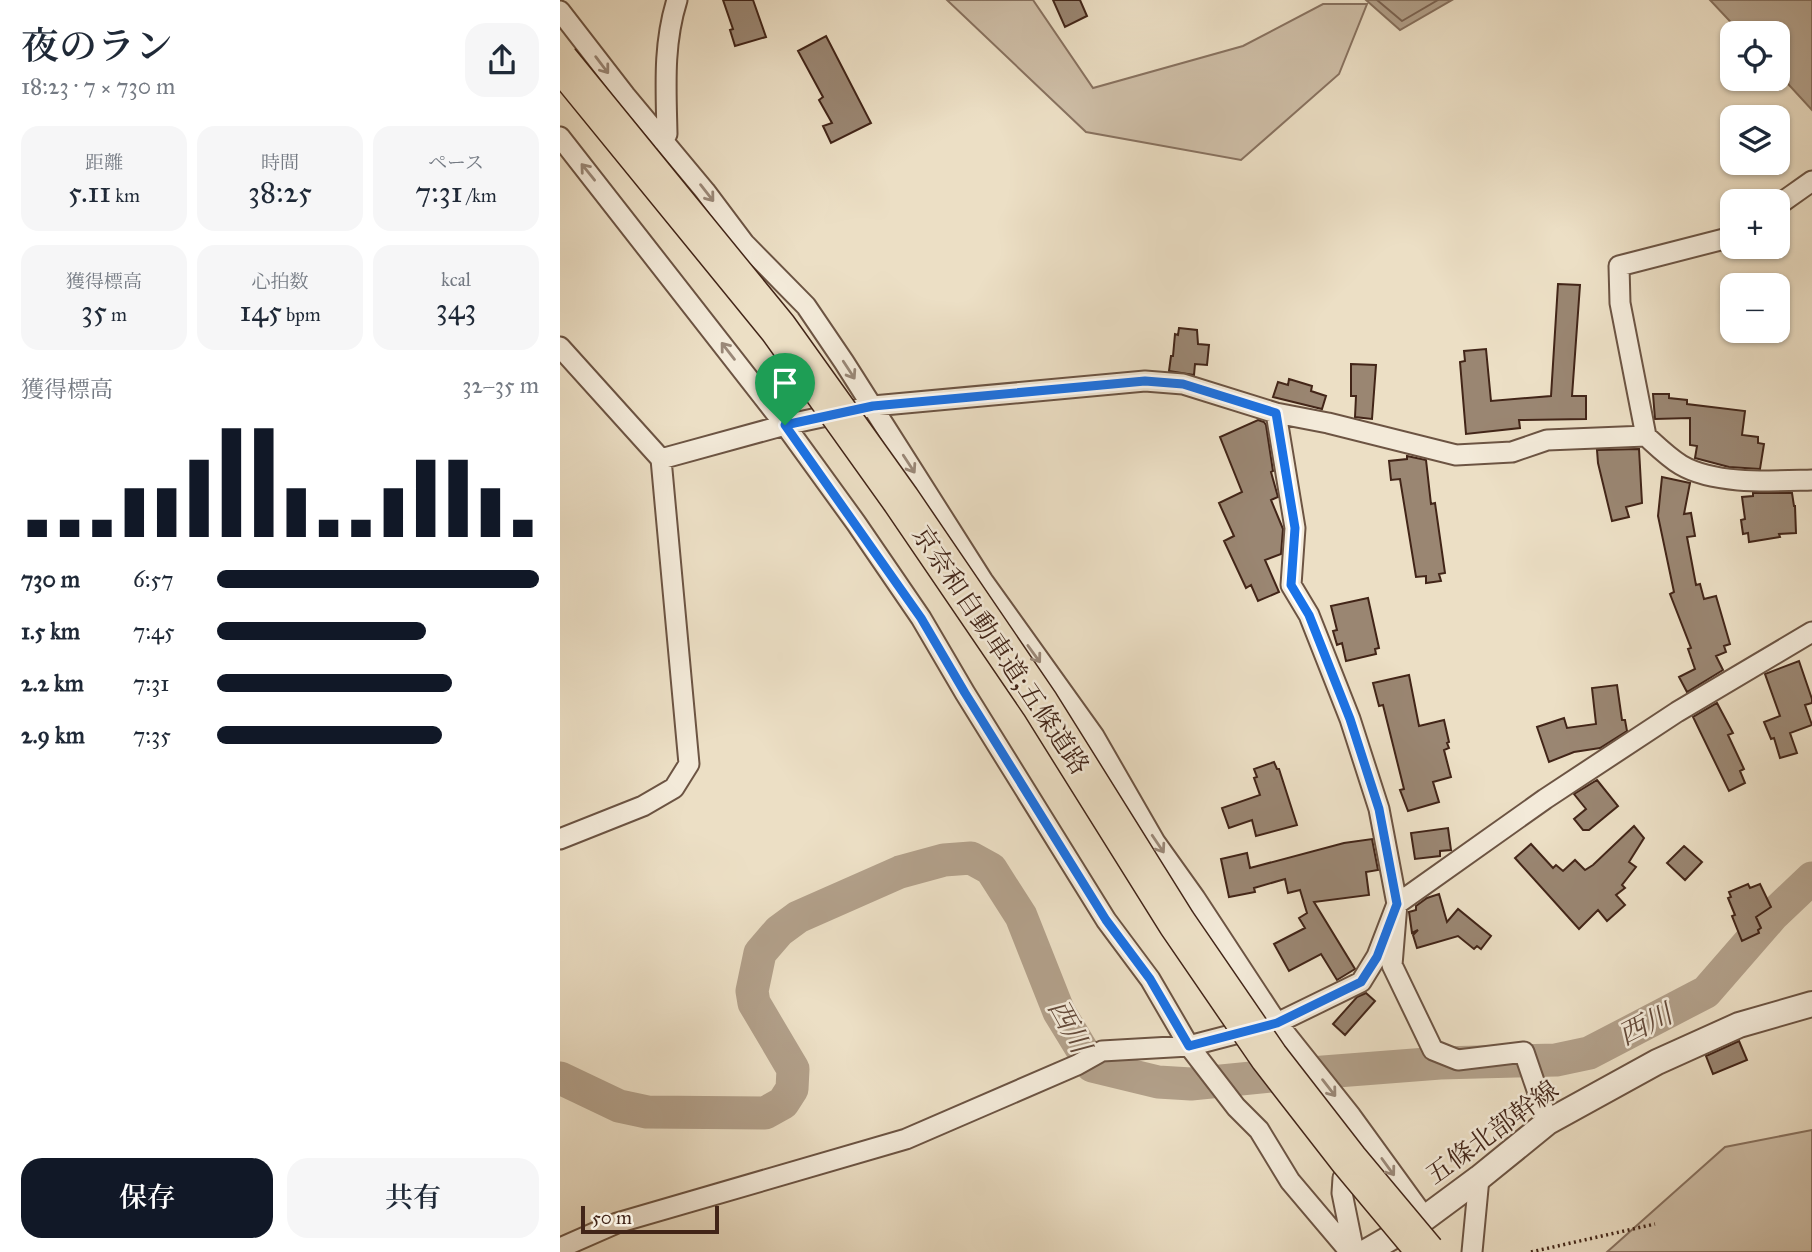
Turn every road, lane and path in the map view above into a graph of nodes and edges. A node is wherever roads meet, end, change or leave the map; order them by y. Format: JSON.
{"nodes":[{"id":1,"x":677,"y":0,"type":"edge"},
{"id":2,"x":560,"y":11,"type":"edge"},
{"id":3,"x":560,"y":61,"type":"edge"},
{"id":4,"x":560,"y":138,"type":"edge"},
{"id":5,"x":663,"y":141,"type":"junction"},
{"id":6,"x":1812,"y":181,"type":"edge"},
{"id":7,"x":1790,"y":197,"type":"edge"},
{"id":8,"x":1720,"y":240,"type":"edge"},
{"id":9,"x":560,"y":347,"type":"edge"},
{"id":10,"x":873,"y":406,"type":"junction"},
{"id":11,"x":1276,"y":413,"type":"junction"},
{"id":12,"x":785,"y":425,"type":"junction"},
{"id":13,"x":1646,"y":436,"type":"junction"},
{"id":14,"x":661,"y":459,"type":"junction"},
{"id":15,"x":1812,"y":480,"type":"edge"},
{"id":16,"x":1812,"y":632,"type":"edge"},
{"id":17,"x":560,"y":839,"type":"edge"},
{"id":18,"x":1397,"y":904,"type":"junction"},
{"id":19,"x":1812,"y":1004,"type":"edge"},
{"id":20,"x":1277,"y":1023,"type":"junction"},
{"id":21,"x":1189,"y":1046,"type":"junction"},
{"id":22,"x":1548,"y":1122,"type":"junction"},
{"id":23,"x":1370,"y":1142,"type":"junction"},
{"id":24,"x":1479,"y":1178,"type":"junction"},
{"id":25,"x":1655,"y":1224,"type":"dead end"},
{"id":26,"x":1426,"y":1235,"type":"edge"},
{"id":27,"x":560,"y":1248,"type":"edge"},
{"id":28,"x":1352,"y":1252,"type":"edge"},
{"id":29,"x":1366,"y":1252,"type":"edge"},
{"id":30,"x":1472,"y":1252,"type":"edge"},
{"id":31,"x":1531,"y":1252,"type":"edge"}],
"edges":[{"from":1,"to":5,"type":"street"},
{"from":2,"to":5,"type":"street","one_way":true},
{"from":3,"to":26,"type":"highway","name":"京奈和自動車道;五條道路","bridge":true},
{"from":12,"to":4,"type":"street","one_way":true},
{"from":5,"to":10,"type":"street","one_way":true},
{"from":6,"to":7,"type":"street"},
{"from":8,"to":13,"type":"street"},
{"from":9,"to":14,"type":"street"},
{"from":10,"to":11,"type":"street"},
{"from":10,"to":12,"type":"street"},
{"from":10,"to":20,"type":"street","one_way":true},
{"from":11,"to":13,"type":"street"},
{"from":11,"to":18,"type":"street"},
{"from":12,"to":14,"type":"street"},
{"from":12,"to":21,"type":"street"},
{"from":13,"to":15,"type":"street"},
{"from":14,"to":17,"type":"street"},
{"from":16,"to":18,"type":"street"},
{"from":18,"to":20,"type":"street"},
{"from":18,"to":22,"type":"street"},
{"from":19,"to":22,"type":"street","name":"五條北部幹線"},
{"from":20,"to":21,"type":"street"},
{"from":20,"to":23,"type":"street","one_way":true},
{"from":21,"to":27,"type":"street"},
{"from":21,"to":28,"type":"street"},
{"from":22,"to":24,"type":"street","name":"五條北部幹線"},
{"from":23,"to":26,"type":"street","one_way":true},
{"from":23,"to":28,"type":"street"},
{"from":24,"to":26,"type":"street","name":"五條北部幹線"},
{"from":24,"to":30,"type":"street"},
{"from":25,"to":31,"type":"path"},
{"from":26,"to":29,"type":"street","name":"五條北部幹線"}]}
